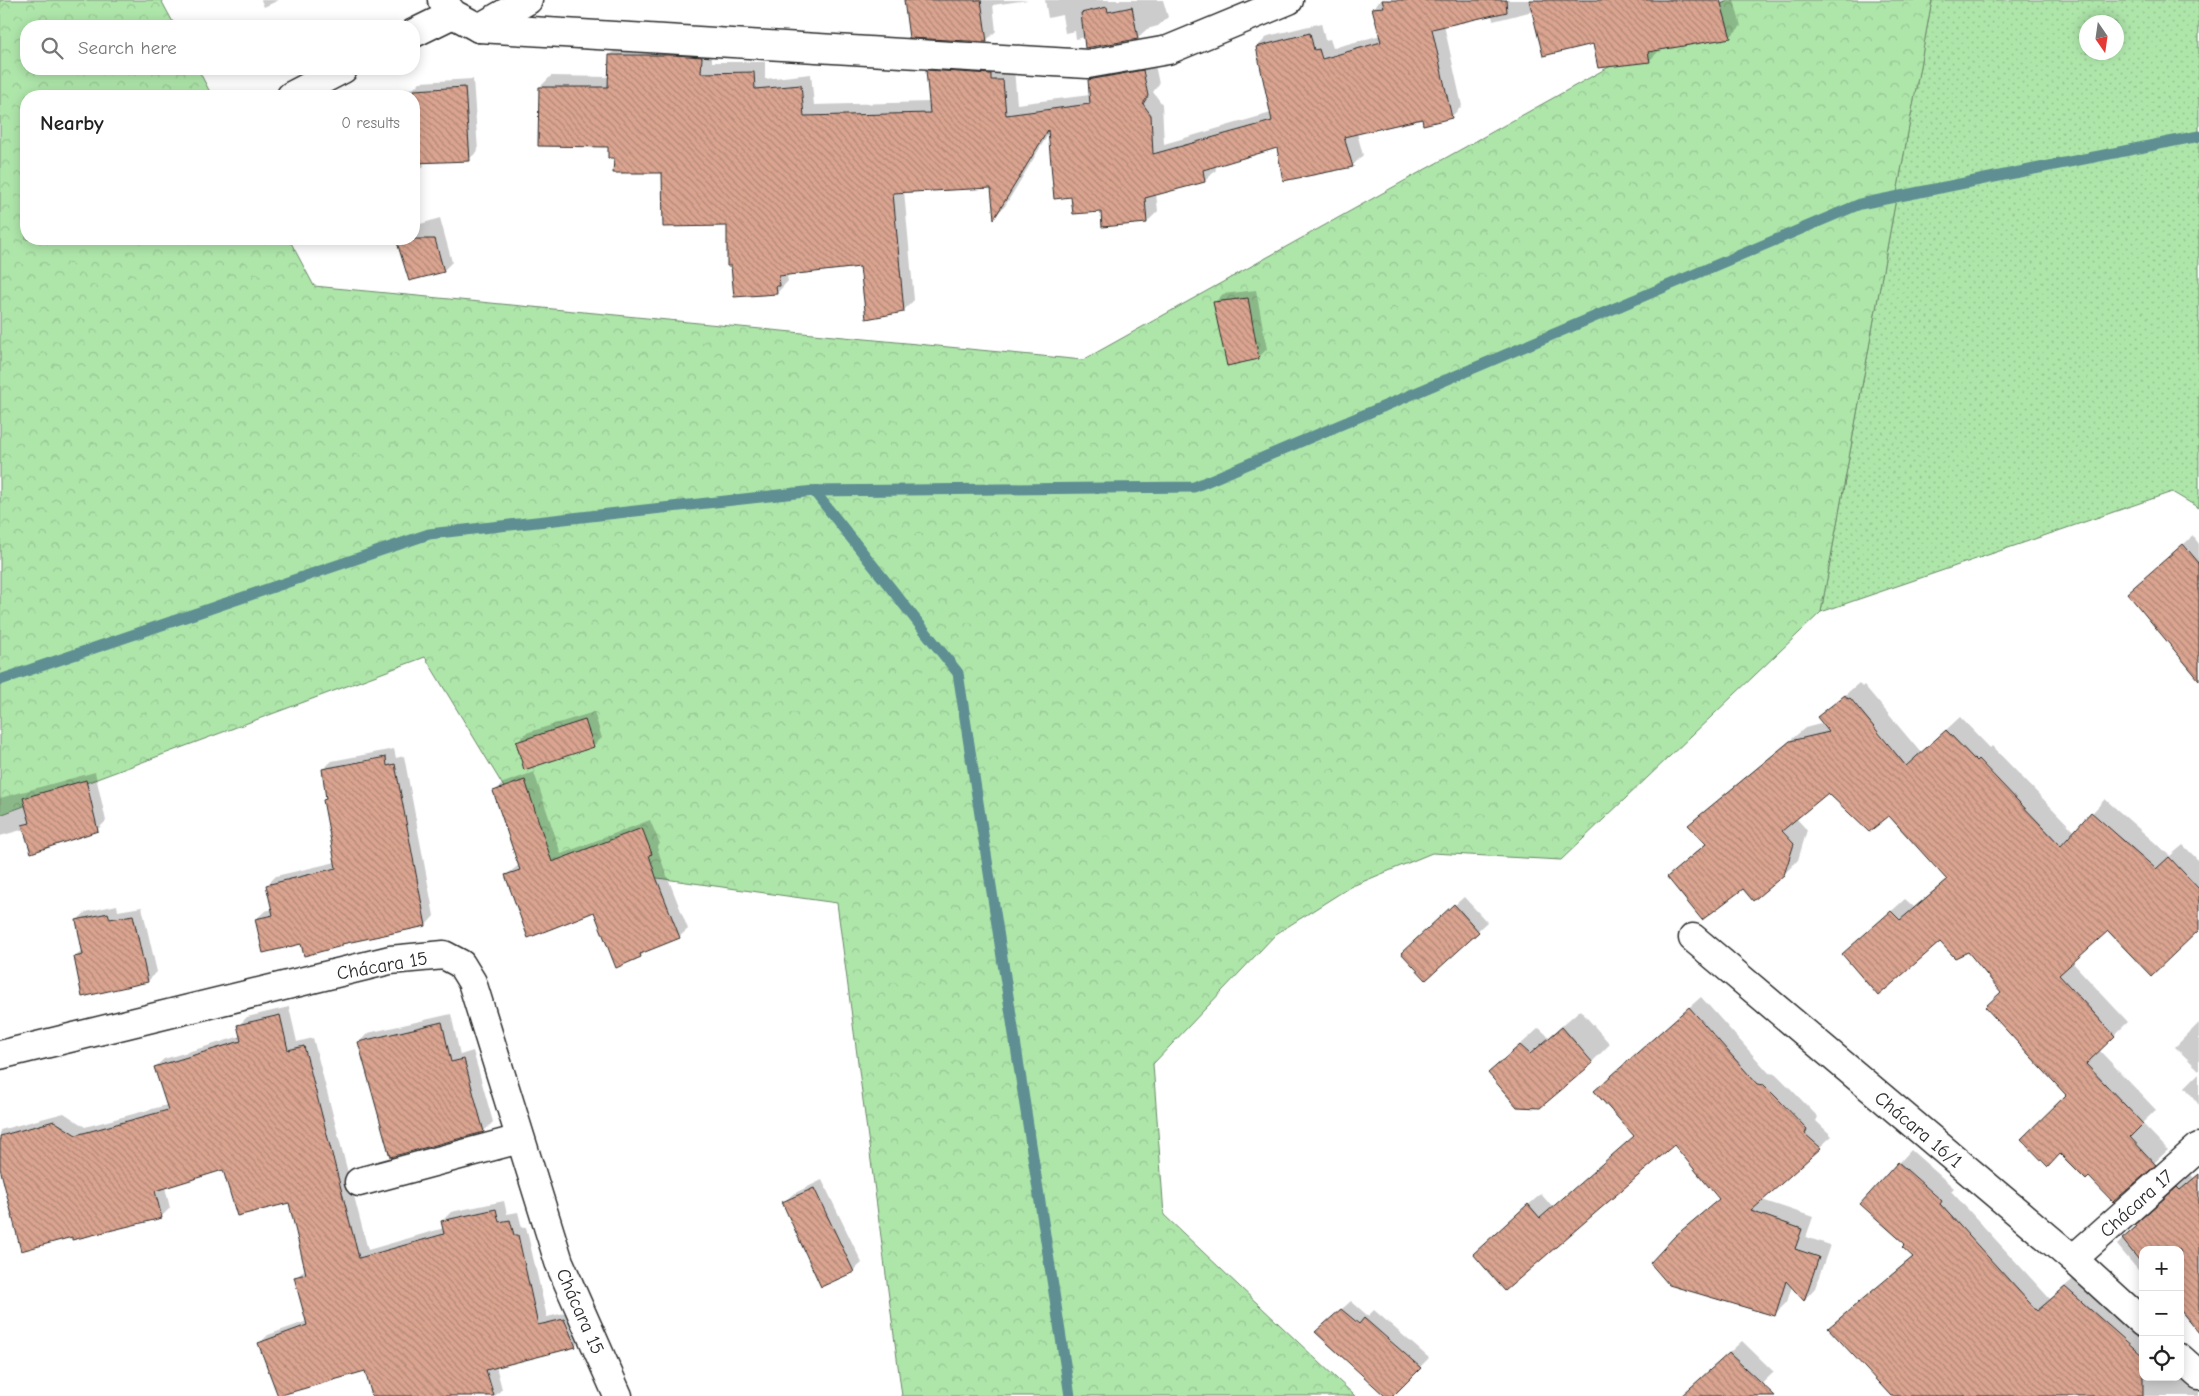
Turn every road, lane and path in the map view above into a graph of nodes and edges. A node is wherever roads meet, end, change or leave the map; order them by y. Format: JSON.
{"nodes":[{"id":1,"x":528,"y":0,"type":"edge"},
{"id":2,"x":1289,"y":0,"type":"edge"},
{"id":3,"x":447,"y":7,"type":"edge"},
{"id":4,"x":479,"y":28,"type":"junction"},
{"id":5,"x":420,"y":29,"type":"edge"},
{"id":6,"x":331,"y":75,"type":"edge"},
{"id":7,"x":303,"y":90,"type":"edge"},
{"id":8,"x":1693,"y":938,"type":"dead end"},
{"id":9,"x":0,"y":1055,"type":"edge"},
{"id":10,"x":520,"y":1139,"type":"junction"},
{"id":11,"x":2199,"y":1147,"type":"edge"},
{"id":12,"x":358,"y":1182,"type":"dead end"},
{"id":13,"x":2073,"y":1259,"type":"junction"},
{"id":14,"x":2139,"y":1319,"type":"edge"},
{"id":15,"x":2184,"y":1362,"type":"edge"},
{"id":16,"x":2199,"y":1375,"type":"edge"},
{"id":17,"x":618,"y":1396,"type":"edge"}],
"edges":[{"from":1,"to":4,"type":"street"},
{"from":2,"to":4,"type":"street"},
{"from":3,"to":4,"type":"street"},
{"from":3,"to":5,"type":"street"},
{"from":6,"to":7,"type":"street"},
{"from":8,"to":13,"type":"street","name":"Chácara 16/1"},
{"from":9,"to":10,"type":"street","name":"Chácara 15"},
{"from":10,"to":12,"type":"street"},
{"from":10,"to":17,"type":"street","name":"Chácara 15"},
{"from":11,"to":13,"type":"street","name":"Chácara 17"},
{"from":13,"to":14,"type":"street","name":"Chácara 16/1"},
{"from":15,"to":16,"type":"street"}]}
